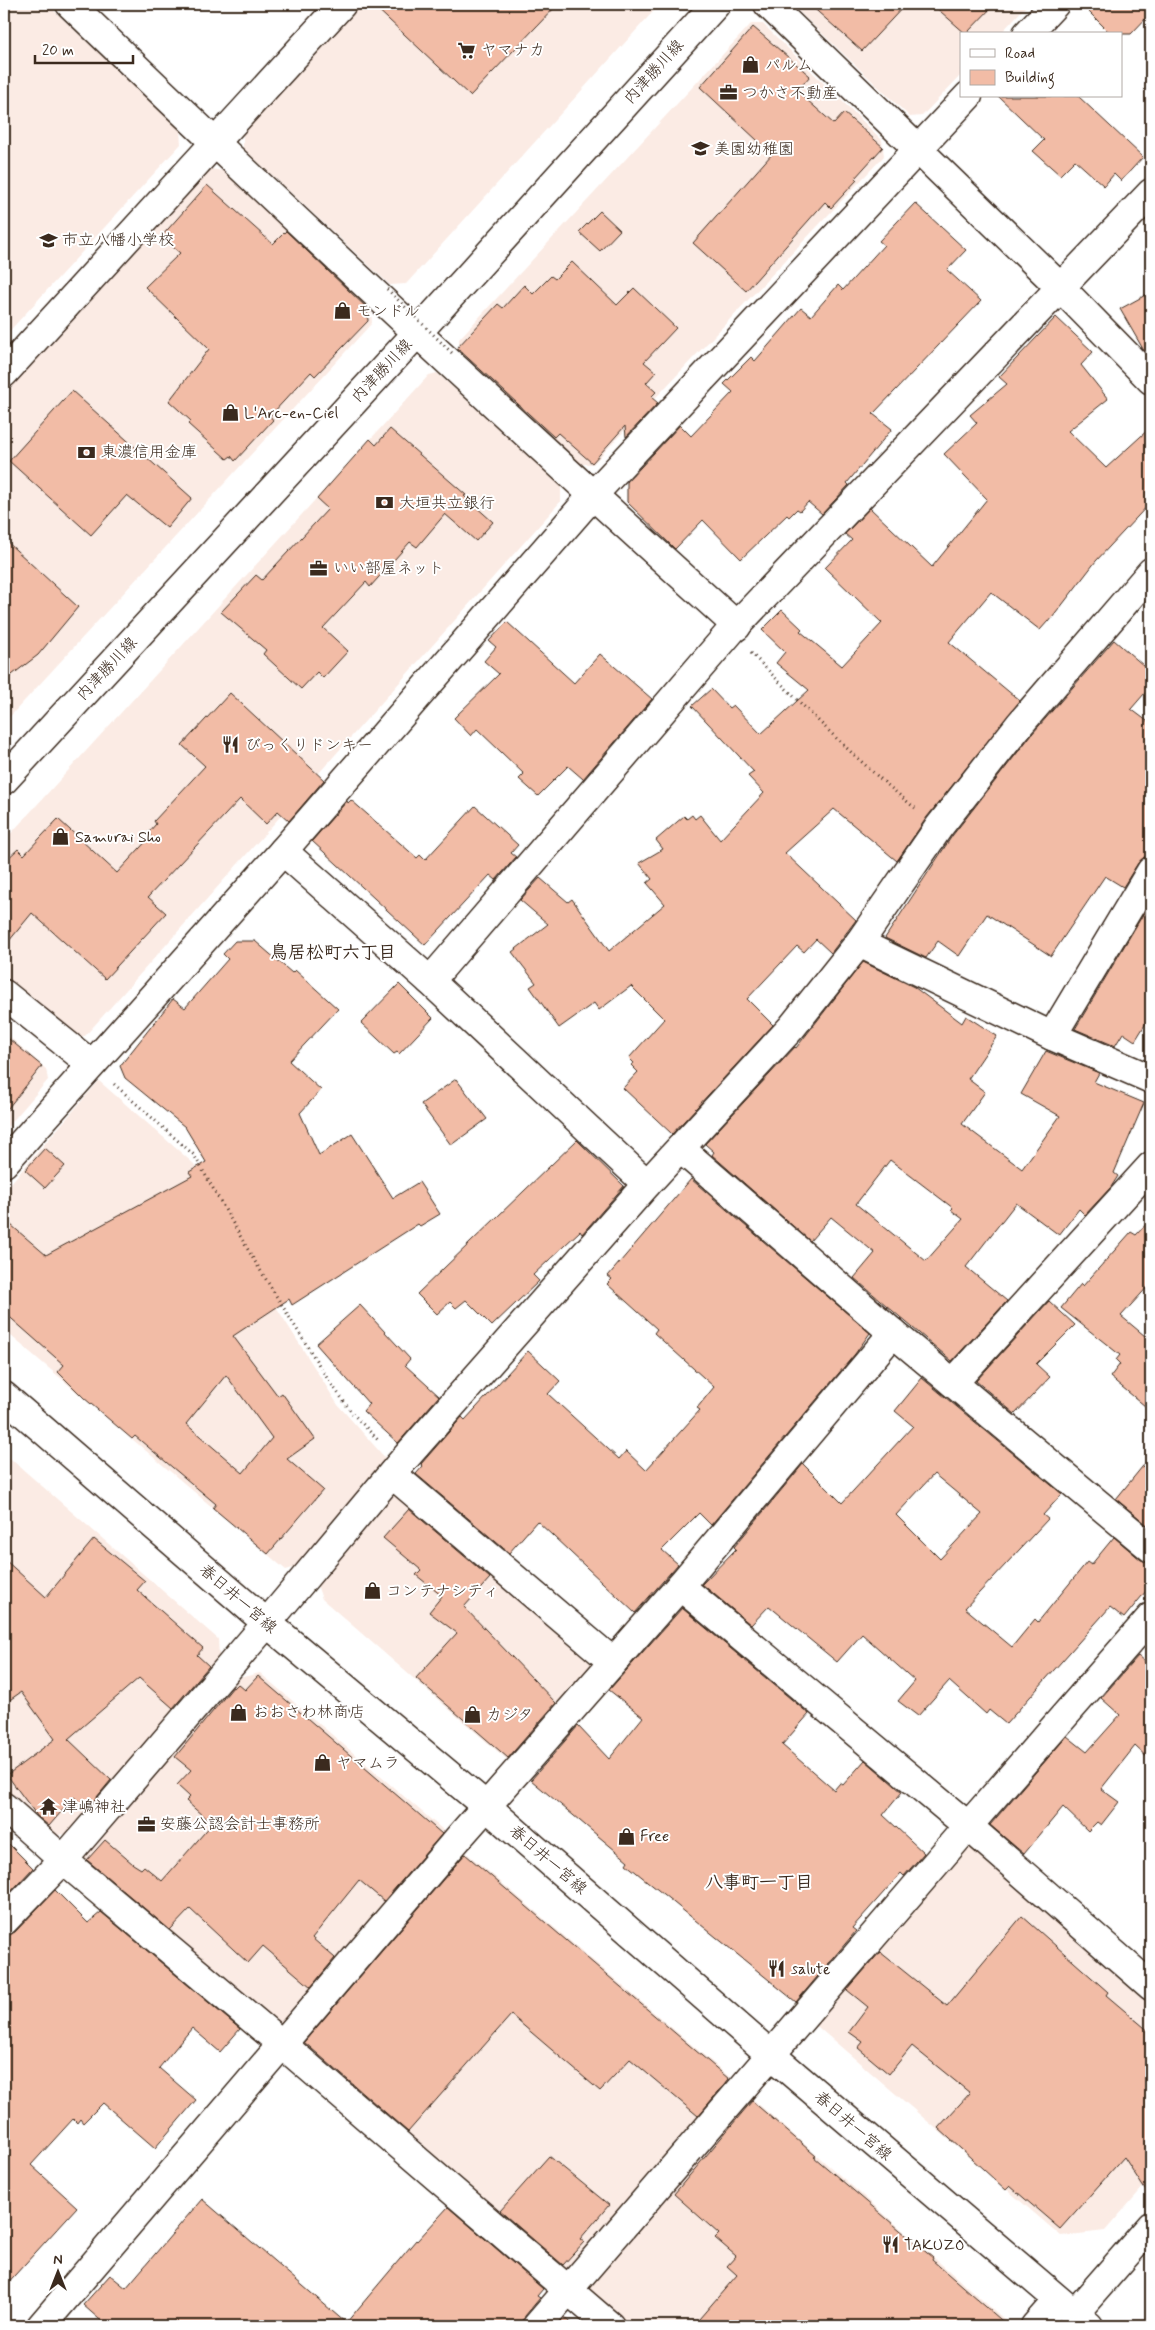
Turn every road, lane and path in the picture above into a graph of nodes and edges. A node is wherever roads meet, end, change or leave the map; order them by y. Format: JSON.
{"nodes":[{"id":1,"x":70,"y":4,"type":"edge"},
{"id":2,"x":342,"y":4,"type":"edge"},
{"id":3,"x":716,"y":4,"type":"edge"},
{"id":4,"x":768,"y":4,"type":"edge"},
{"id":5,"x":1055,"y":4,"type":"edge"},
{"id":6,"x":1029,"y":32,"type":"edge"},
{"id":7,"x":966,"y":98,"type":"edge"},
{"id":8,"x":215,"y":144,"type":"junction"},
{"id":9,"x":917,"y":150,"type":"junction"},
{"id":10,"x":1151,"y":193,"type":"edge"},
{"id":11,"x":1061,"y":288,"type":"junction"},
{"id":12,"x":387,"y":289,"type":"dead end"},
{"id":13,"x":418,"y":332,"type":"junction"},
{"id":14,"x":452,"y":353,"type":"dead end"},
{"id":15,"x":4,"y":374,"type":"edge"},
{"id":16,"x":1151,"y":380,"type":"edge"},
{"id":17,"x":592,"y":496,"type":"junction"},
{"id":18,"x":1151,"y":572,"type":"edge"},
{"id":19,"x":734,"y":629,"type":"junction"},
{"id":20,"x":4,"y":780,"type":"edge"},
{"id":21,"x":939,"y":827,"type":"junction"},
{"id":22,"x":283,"y":851,"type":"junction"},
{"id":23,"x":1151,"y":871,"type":"edge"},
{"id":24,"x":859,"y":943,"type":"junction"},
{"id":25,"x":430,"y":981,"type":"junction"},
{"id":26,"x":4,"y":994,"type":"edge"},
{"id":27,"x":1052,"y":1036,"type":"junction"},
{"id":28,"x":91,"y":1064,"type":"junction"},
{"id":29,"x":1151,"y":1079,"type":"edge"},
{"id":30,"x":681,"y":1149,"type":"junction"},
{"id":31,"x":4,"y":1163,"type":"edge"},
{"id":32,"x":1151,"y":1166,"type":"edge"},
{"id":33,"x":647,"y":1184,"type":"junction"},
{"id":34,"x":893,"y":1333,"type":"junction"},
{"id":35,"x":953,"y":1383,"type":"junction"},
{"id":36,"x":4,"y":1396,"type":"edge"},
{"id":37,"x":396,"y":1469,"type":"junction"},
{"id":38,"x":1151,"y":1548,"type":"edge"},
{"id":39,"x":680,"y":1586,"type":"junction"},
{"id":40,"x":1151,"y":1617,"type":"edge"},
{"id":41,"x":267,"y":1623,"type":"junction"},
{"id":42,"x":613,"y":1662,"type":"junction"},
{"id":43,"x":486,"y":1806,"type":"junction"},
{"id":44,"x":4,"y":1807,"type":"edge"},
{"id":45,"x":968,"y":1826,"type":"junction"},
{"id":46,"x":63,"y":1860,"type":"junction"},
{"id":47,"x":4,"y":1921,"type":"edge"},
{"id":48,"x":1151,"y":1986,"type":"edge"},
{"id":49,"x":283,"y":2045,"type":"junction"},
{"id":50,"x":770,"y":2054,"type":"junction"},
{"id":51,"x":1151,"y":2226,"type":"edge"},
{"id":52,"x":568,"y":2290,"type":"junction"},
{"id":53,"x":1074,"y":2313,"type":"edge"},
{"id":54,"x":41,"y":2326,"type":"edge"},
{"id":55,"x":537,"y":2326,"type":"edge"},
{"id":56,"x":610,"y":2326,"type":"edge"},
{"id":57,"x":1036,"y":2326,"type":"edge"}],
"edges":[{"from":1,"to":8,"type":"street"},
{"from":2,"to":8,"type":"street"},
{"from":3,"to":13,"type":"street","name":"内津勝川線"},
{"from":4,"to":9,"type":"street"},
{"from":5,"to":6,"type":"street"},
{"from":7,"to":9,"type":"street"},
{"from":8,"to":13,"type":"street"},
{"from":8,"to":15,"type":"street"},
{"from":9,"to":11,"type":"street"},
{"from":9,"to":17,"type":"street"},
{"from":10,"to":11,"type":"street"},
{"from":11,"to":16,"type":"street"},
{"from":11,"to":19,"type":"street"},
{"from":12,"to":14,"type":"path","bridge":true},
{"from":13,"to":17,"type":"street"},
{"from":13,"to":20,"type":"street","name":"内津勝川線"},
{"from":17,"to":19,"type":"street"},
{"from":17,"to":22,"type":"street"},
{"from":18,"to":21,"type":"street"},
{"from":19,"to":21,"type":"path"},
{"from":19,"to":25,"type":"street"},
{"from":21,"to":24,"type":"street"},
{"from":22,"to":25,"type":"street"},
{"from":22,"to":28,"type":"street"},
{"from":23,"to":27,"type":"street"},
{"from":24,"to":27,"type":"street"},
{"from":24,"to":30,"type":"street"},
{"from":25,"to":33,"type":"street"},
{"from":26,"to":28,"type":"street"},
{"from":27,"to":29,"type":"street"},
{"from":28,"to":31,"type":"street"},
{"from":28,"to":37,"type":"path"},
{"from":30,"to":33,"type":"street"},
{"from":30,"to":34,"type":"street"},
{"from":32,"to":35,"type":"street"},
{"from":33,"to":37,"type":"street"},
{"from":34,"to":35,"type":"street"},
{"from":34,"to":39,"type":"street"},
{"from":35,"to":38,"type":"street"},
{"from":36,"to":41,"type":"street","name":"春日井一宮線"},
{"from":37,"to":41,"type":"street"},
{"from":37,"to":42,"type":"street"},
{"from":39,"to":42,"type":"street"},
{"from":39,"to":45,"type":"street"},
{"from":40,"to":45,"type":"street"},
{"from":41,"to":43,"type":"street","name":"春日井一宮線"},
{"from":41,"to":46,"type":"street"},
{"from":42,"to":43,"type":"street"},
{"from":43,"to":49,"type":"street"},
{"from":43,"to":50,"type":"street","name":"春日井一宮線"},
{"from":44,"to":46,"type":"street"},
{"from":45,"to":48,"type":"street"},
{"from":45,"to":50,"type":"street"},
{"from":46,"to":47,"type":"street"},
{"from":46,"to":49,"type":"street"},
{"from":49,"to":52,"type":"street"},
{"from":49,"to":54,"type":"street"},
{"from":50,"to":52,"type":"street"},
{"from":50,"to":53,"type":"street","name":"春日井一宮線"},
{"from":51,"to":53,"type":"street"},
{"from":52,"to":55,"type":"street"},
{"from":52,"to":56,"type":"street"},
{"from":53,"to":57,"type":"street"}]}
